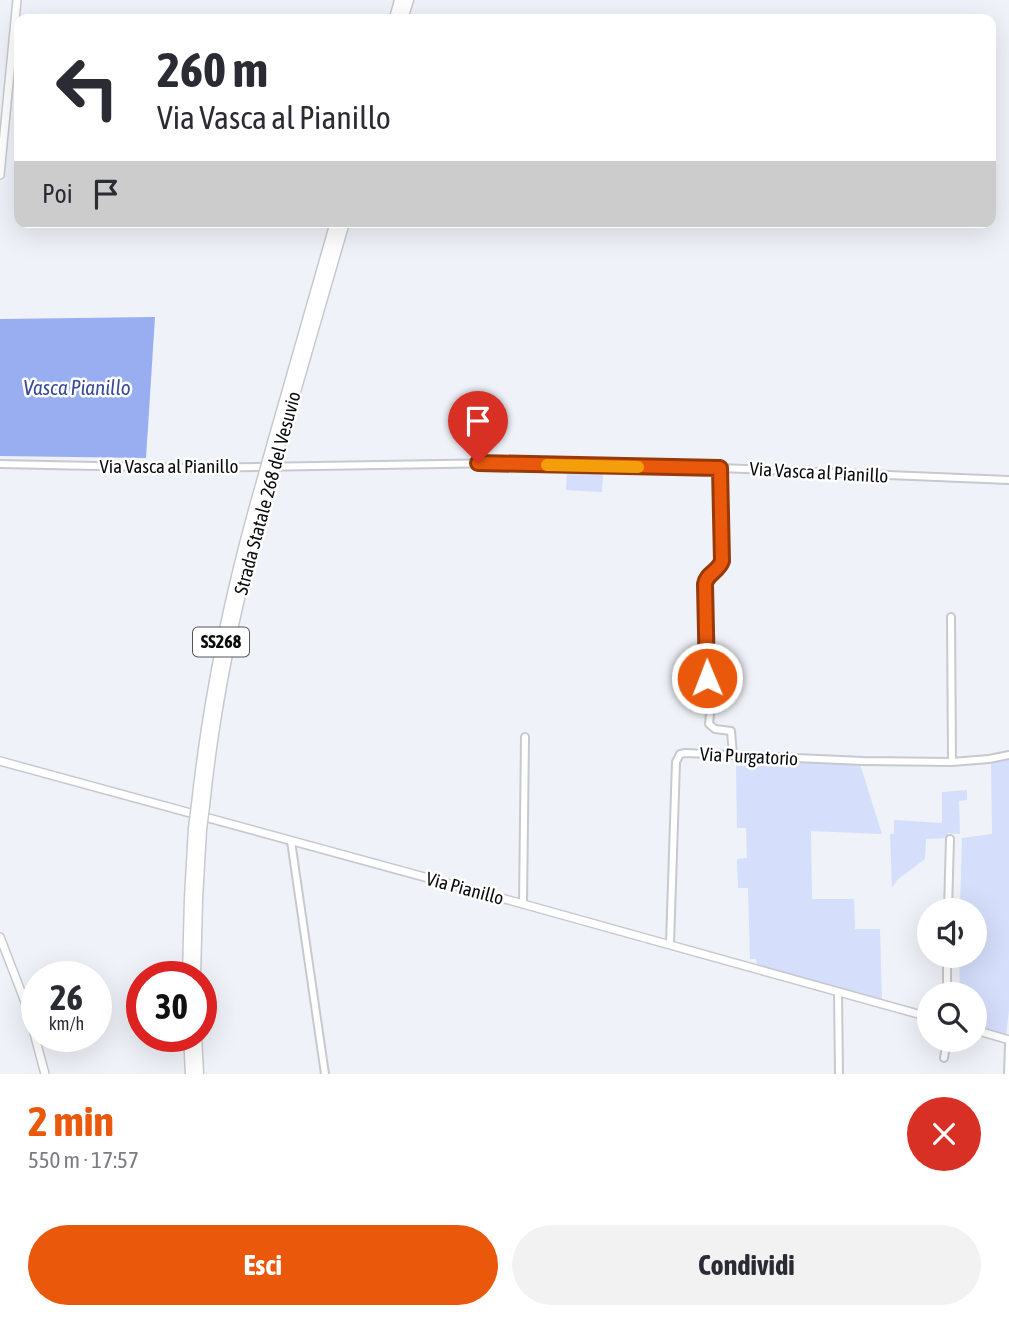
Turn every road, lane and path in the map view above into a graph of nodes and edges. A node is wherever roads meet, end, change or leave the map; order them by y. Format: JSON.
{"nodes":[{"id":1,"x":14,"y":31,"type":"edge"},
{"id":2,"x":0,"y":175,"type":"edge"},
{"id":3,"x":335,"y":228,"type":"edge"},
{"id":4,"x":342,"y":228,"type":"edge"},
{"id":5,"x":278,"y":440,"type":"junction"},
{"id":6,"x":0,"y":464,"type":"edge"},
{"id":7,"x":720,"y":468,"type":"junction"},
{"id":8,"x":1009,"y":480,"type":"edge"},
{"id":9,"x":951,"y":617,"type":"dead end"},
{"id":10,"x":525,"y":737,"type":"dead end"},
{"id":11,"x":733,"y":755,"type":"junction"},
{"id":12,"x":1009,"y":755,"type":"edge"},
{"id":13,"x":0,"y":761,"type":"edge"},
{"id":14,"x":952,"y":762,"type":"junction"},
{"id":15,"x":198,"y":828,"type":"junction"},
{"id":16,"x":950,"y":839,"type":"dead end"},
{"id":17,"x":291,"y":841,"type":"junction"},
{"id":18,"x":948,"y":898,"type":"edge"},
{"id":19,"x":523,"y":904,"type":"junction"},
{"id":20,"x":0,"y":937,"type":"edge"},
{"id":21,"x":670,"y":944,"type":"junction"},
{"id":22,"x":188,"y":961,"type":"edge"},
{"id":23,"x":195,"y":961,"type":"edge"},
{"id":24,"x":838,"y":992,"type":"junction"},
{"id":25,"x":917,"y":1014,"type":"edge"},
{"id":26,"x":987,"y":1034,"type":"edge"},
{"id":27,"x":1009,"y":1042,"type":"edge"},
{"id":28,"x":190,"y":1052,"type":"edge"},
{"id":29,"x":197,"y":1052,"type":"edge"},
{"id":30,"x":945,"y":1052,"type":"edge"},
{"id":31,"x":944,"y":1058,"type":"dead end"},
{"id":32,"x":45,"y":1074,"type":"edge"},
{"id":33,"x":191,"y":1074,"type":"edge"},
{"id":34,"x":198,"y":1074,"type":"edge"},
{"id":35,"x":325,"y":1074,"type":"edge"},
{"id":36,"x":839,"y":1074,"type":"edge"},
{"id":37,"x":1008,"y":1074,"type":"edge"}],
"edges":[{"from":1,"to":2,"type":"street"},
{"from":3,"to":5,"type":"highway","name":"Strada Statale 268 del Vesuvio","number":"SS268"},
{"from":4,"to":5,"type":"highway","name":"Strada Statale 268 del Vesuvio","number":"SS268"},
{"from":5,"to":15,"type":"highway","name":"Strada Statale 268 del Vesuvio","number":"SS268","bridge":true},
{"from":6,"to":7,"type":"street","name":"Via Vasca al Pianillo"},
{"from":7,"to":8,"type":"street","name":"Via Vasca al Pianillo"},
{"from":7,"to":11,"type":"street"},
{"from":9,"to":14,"type":"street"},
{"from":10,"to":19,"type":"street"},
{"from":11,"to":14,"type":"street","name":"Via Purgatorio"},
{"from":11,"to":21,"type":"street","name":"Via Purgatorio"},
{"from":12,"to":14,"type":"street","name":"Via Purgatorio"},
{"from":13,"to":17,"type":"street","name":"Via Pianillo"},
{"from":15,"to":22,"type":"highway","name":"Strada Statale 268 del Vesuvio","number":"SS268"},
{"from":15,"to":23,"type":"highway","name":"Strada Statale 268 del Vesuvio","number":"SS268"},
{"from":16,"to":18,"type":"street"},
{"from":17,"to":19,"type":"street","name":"Via Pianillo"},
{"from":17,"to":35,"type":"street"},
{"from":19,"to":21,"type":"street","name":"Via Pianillo"},
{"from":20,"to":32,"type":"street"},
{"from":21,"to":24,"type":"street","name":"Via Pianillo"},
{"from":24,"to":25,"type":"street","name":"Via Pianillo"},
{"from":24,"to":36,"type":"street"},
{"from":26,"to":27,"type":"street"},
{"from":27,"to":37,"type":"street"},
{"from":28,"to":33,"type":"highway"},
{"from":29,"to":34,"type":"highway"},
{"from":30,"to":31,"type":"street"}]}
